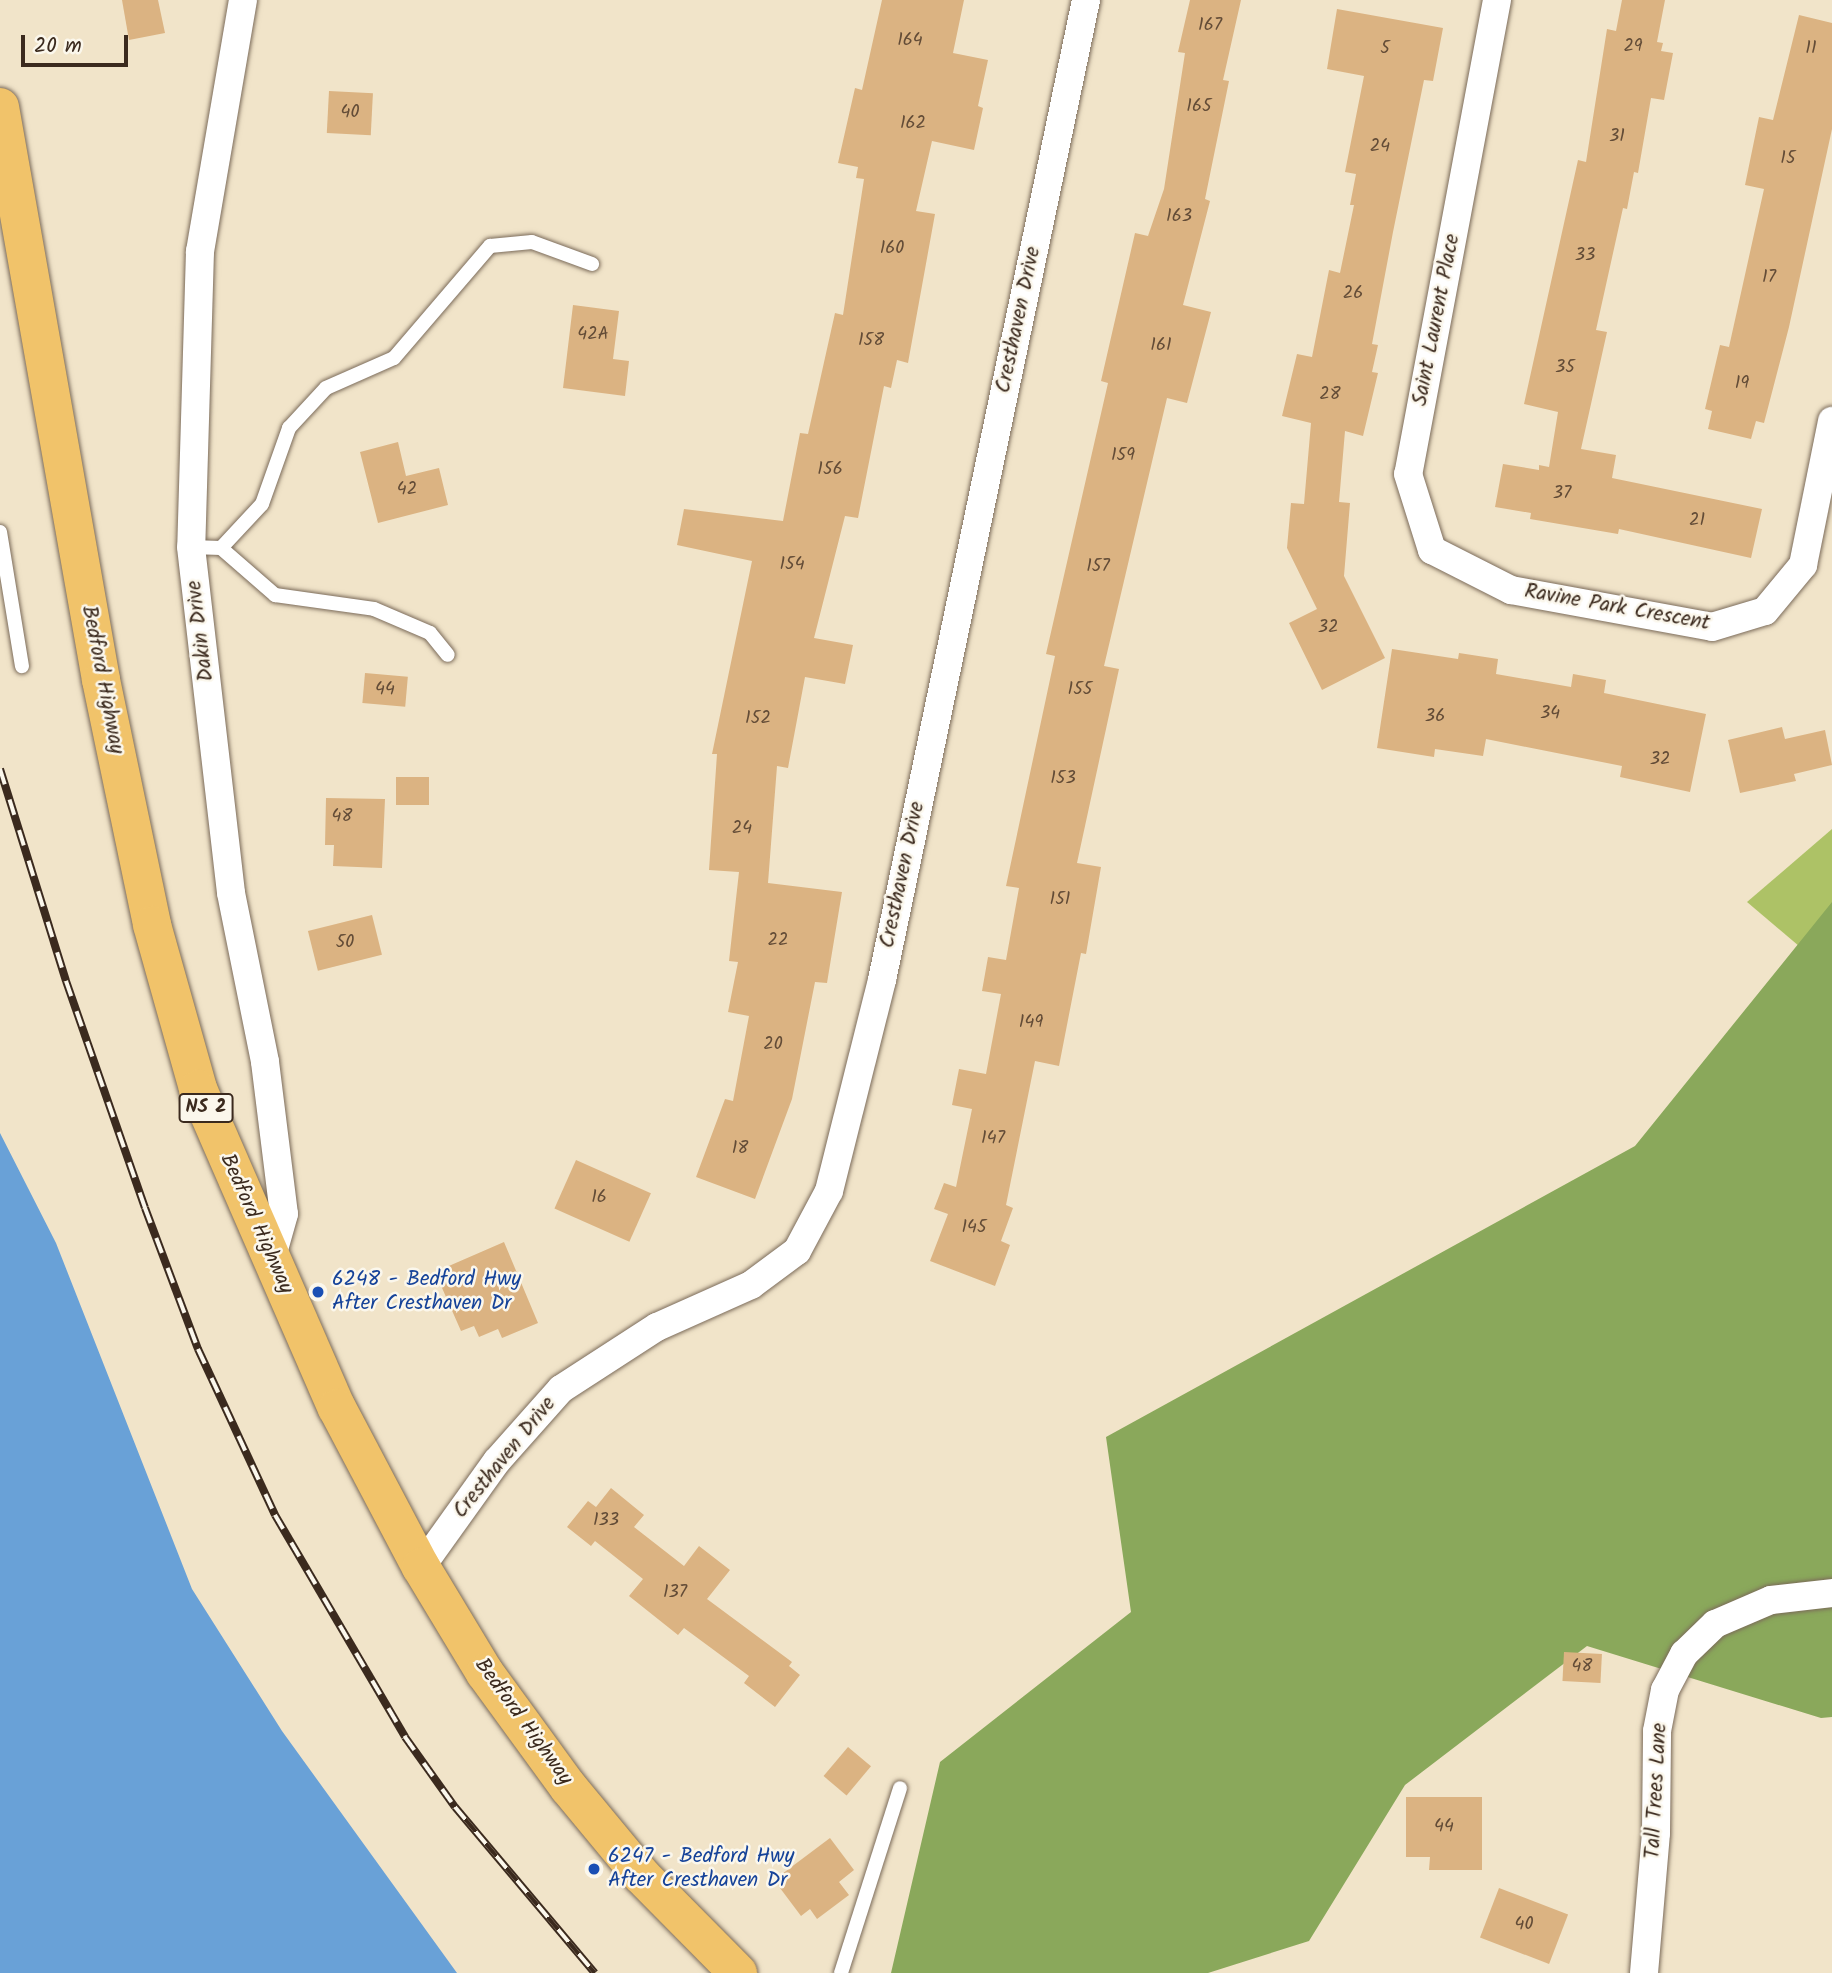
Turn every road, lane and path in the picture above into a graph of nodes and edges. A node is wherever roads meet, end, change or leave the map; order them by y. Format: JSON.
{"nodes":[{"id":1,"x":243,"y":0,"type":"edge"},
{"id":2,"x":1086,"y":0,"type":"edge"},
{"id":3,"x":1497,"y":0,"type":"edge"},
{"id":4,"x":0,"y":107,"type":"edge"},
{"id":5,"x":592,"y":264,"type":"dead end"},
{"id":6,"x":1832,"y":421,"type":"edge"},
{"id":7,"x":0,"y":532,"type":"edge"},
{"id":8,"x":191,"y":547,"type":"junction"},
{"id":9,"x":221,"y":548,"type":"junction"},
{"id":10,"x":1511,"y":590,"type":"joint"},
{"id":11,"x":448,"y":655,"type":"dead end"},
{"id":12,"x":22,"y":666,"type":"dead end"},
{"id":13,"x":271,"y":1259,"type":"junction"},
{"id":14,"x":421,"y":1567,"type":"junction"},
{"id":15,"x":1832,"y":1593,"type":"edge"},
{"id":16,"x":900,"y":1788,"type":"dead end"},
{"id":17,"x":738,"y":1973,"type":"edge"},
{"id":18,"x":841,"y":1973,"type":"edge"},
{"id":19,"x":1644,"y":1973,"type":"edge"}],
"edges":[{"from":1,"to":8,"type":"street","name":"Dakin Drive"},
{"from":2,"to":14,"type":"street","name":"Cresthaven Drive"},
{"from":3,"to":10,"type":"street","name":"Saint Laurent Place"},
{"from":4,"to":13,"type":"main road","name":"Bedford Highway","number":"NS 2"},
{"from":5,"to":9,"type":"lane"},
{"from":6,"to":10,"type":"street","name":"Ravine Park Crescent"},
{"from":7,"to":12,"type":"lane"},
{"from":8,"to":9,"type":"lane"},
{"from":8,"to":13,"type":"street","name":"Dakin Drive"},
{"from":9,"to":11,"type":"lane"},
{"from":13,"to":14,"type":"main road","name":"Bedford Highway","number":"NS 2"},
{"from":14,"to":17,"type":"main road","name":"Bedford Highway","number":"NS 2"},
{"from":15,"to":19,"type":"street","name":"Tall Trees Lane"},
{"from":16,"to":18,"type":"lane"}]}
